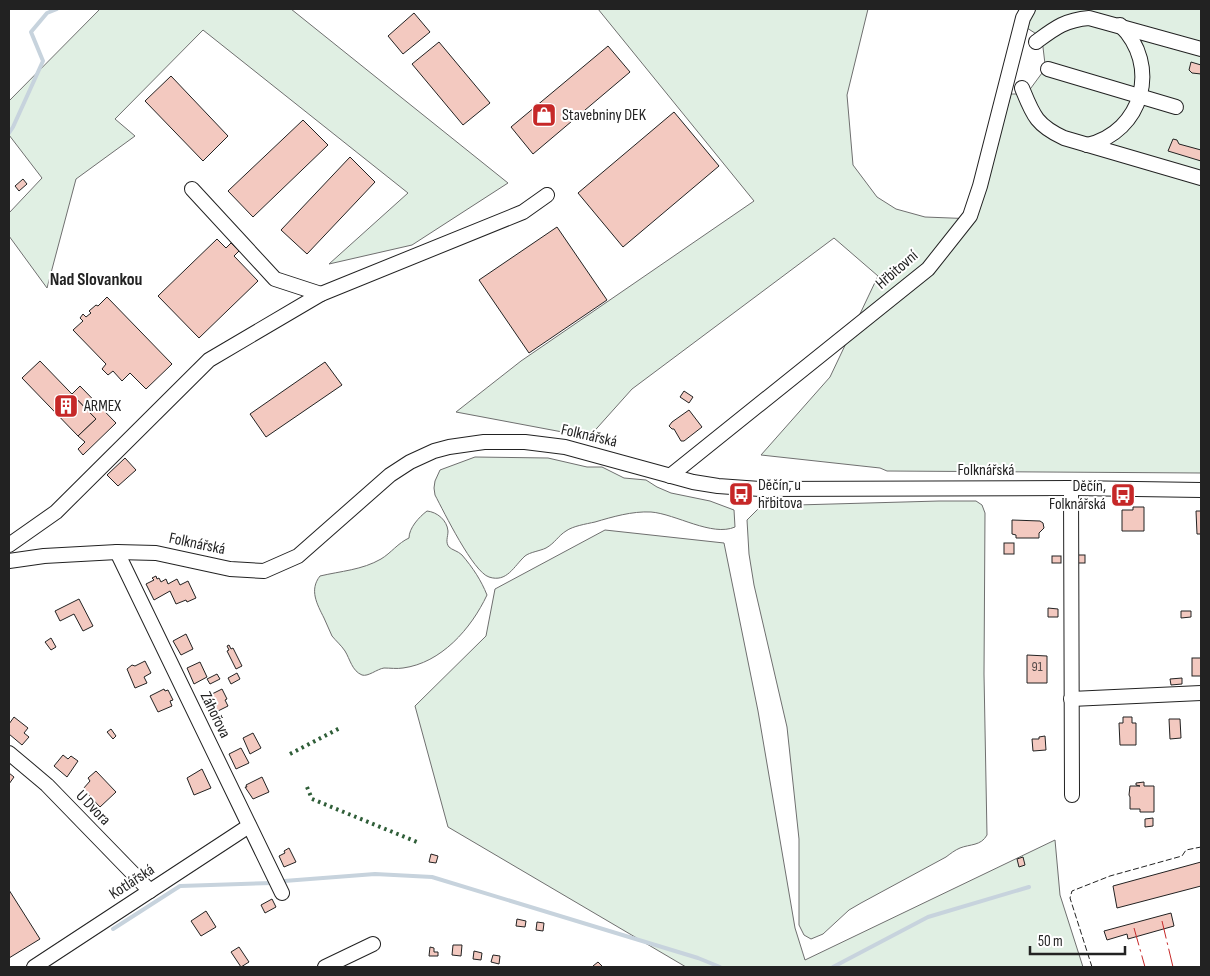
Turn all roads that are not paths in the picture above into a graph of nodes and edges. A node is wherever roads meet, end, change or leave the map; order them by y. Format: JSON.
{"nodes":[{"id":1,"x":1028,"y":9,"type":"edge"},
{"id":2,"x":1120,"y":25,"type":"junction"},
{"id":3,"x":1036,"y":42,"type":"dead end"},
{"id":4,"x":1201,"y":49,"type":"edge"},
{"id":5,"x":1048,"y":69,"type":"dead end"},
{"id":6,"x":1022,"y":88,"type":"dead end"},
{"id":7,"x":1140,"y":96,"type":"junction"},
{"id":8,"x":1176,"y":106,"type":"dead end"},
{"id":9,"x":1087,"y":145,"type":"junction"},
{"id":10,"x":1201,"y":178,"type":"edge"},
{"id":11,"x":192,"y":189,"type":"dead end"},
{"id":12,"x":547,"y":195,"type":"dead end"},
{"id":13,"x":321,"y":294,"type":"junction"},
{"id":14,"x":670,"y":476,"type":"junction"},
{"id":15,"x":1071,"y":488,"type":"junction"},
{"id":16,"x":1201,"y":490,"type":"edge"},
{"id":17,"x":9,"y":545,"type":"edge"},
{"id":18,"x":117,"y":552,"type":"junction"},
{"id":19,"x":9,"y":561,"type":"edge"},
{"id":20,"x":1201,"y":693,"type":"edge"},
{"id":21,"x":1071,"y":698,"type":"junction"},
{"id":22,"x":9,"y":753,"type":"edge"},
{"id":23,"x":1072,"y":795,"type":"dead end"},
{"id":24,"x":249,"y":826,"type":"junction"},
{"id":25,"x":150,"y":890,"type":"junction"},
{"id":26,"x":282,"y":893,"type":"dead end"},
{"id":27,"x":373,"y":944,"type":"dead end"},
{"id":28,"x":34,"y":967,"type":"edge"},
{"id":29,"x":325,"y":967,"type":"edge"}],
"edges":[{"from":1,"to":14,"type":"street","name":"Hřbitovní"},
{"from":2,"to":3,"type":"street"},
{"from":2,"to":4,"type":"street"},
{"from":2,"to":7,"type":"street"},
{"from":5,"to":7,"type":"street"},
{"from":6,"to":9,"type":"street"},
{"from":7,"to":8,"type":"street"},
{"from":7,"to":9,"type":"street"},
{"from":9,"to":10,"type":"street"},
{"from":11,"to":13,"type":"street"},
{"from":12,"to":13,"type":"street"},
{"from":13,"to":17,"type":"street"},
{"from":14,"to":15,"type":"street","name":"Folknářská"},
{"from":14,"to":18,"type":"street","name":"Folknářská"},
{"from":15,"to":16,"type":"street","name":"Folknářská"},
{"from":15,"to":21,"type":"street"},
{"from":18,"to":19,"type":"street","name":"Folknářská"},
{"from":18,"to":24,"type":"street","name":"Záhořova"},
{"from":20,"to":21,"type":"street"},
{"from":21,"to":23,"type":"street"},
{"from":22,"to":25,"type":"street","name":"U Dvora"},
{"from":24,"to":25,"type":"street","name":"Kotlářská"},
{"from":24,"to":26,"type":"street","name":"Záhořova"},
{"from":25,"to":28,"type":"street","name":"Kotlářská"},
{"from":27,"to":29,"type":"street"}]}
